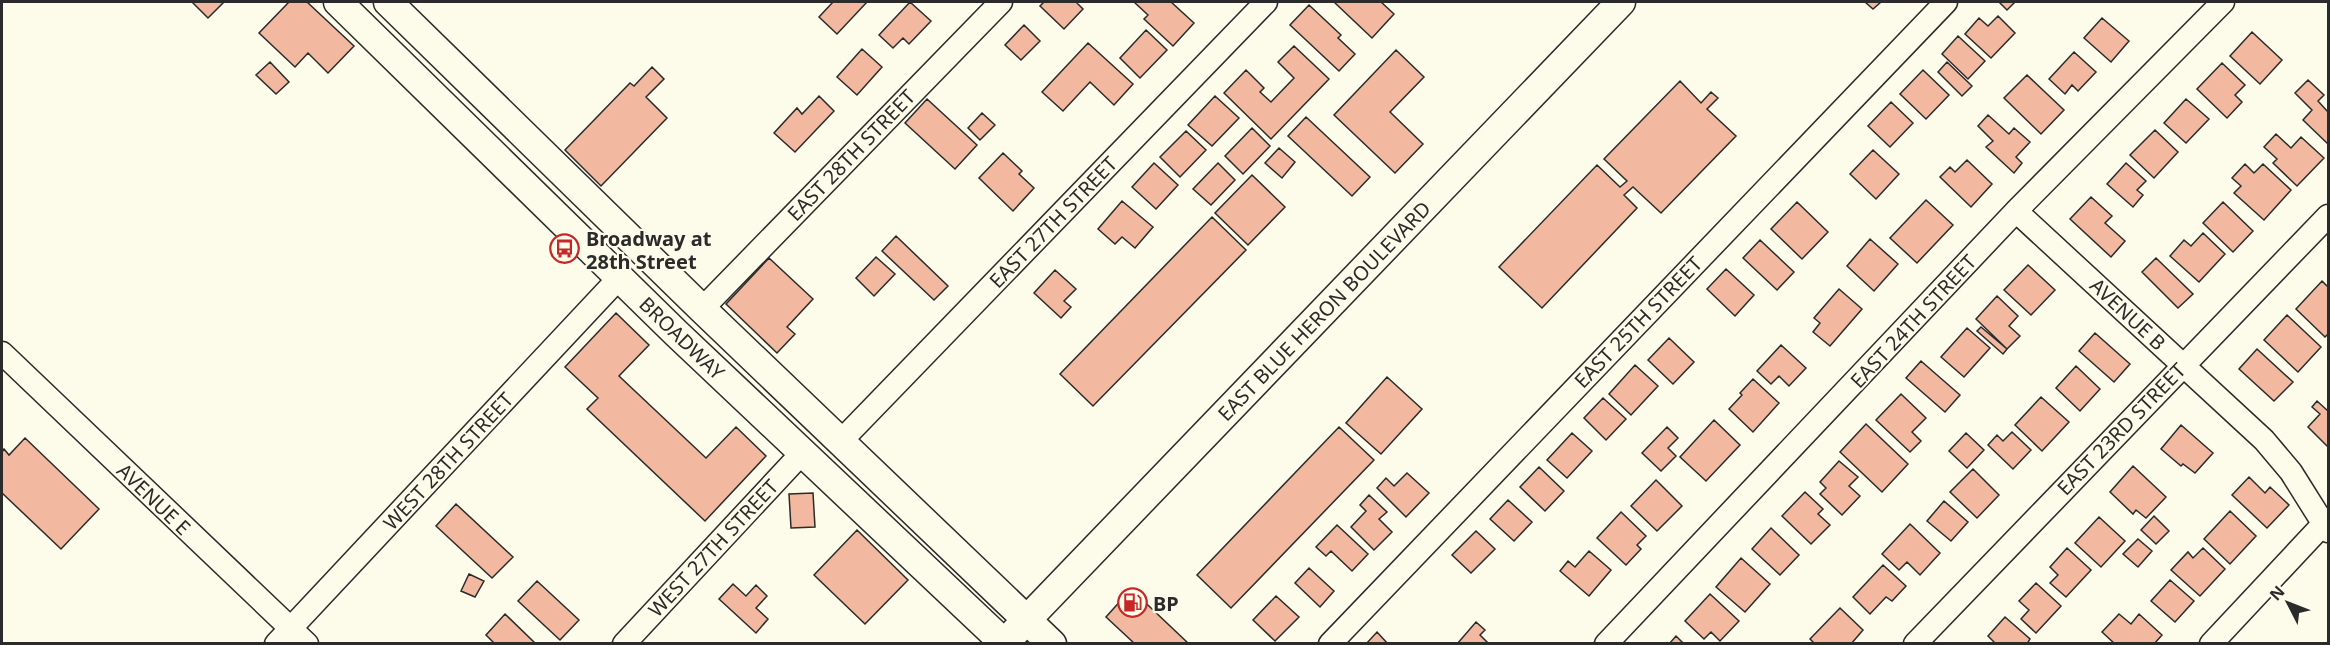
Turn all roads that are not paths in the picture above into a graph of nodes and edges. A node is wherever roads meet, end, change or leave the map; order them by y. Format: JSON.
{"nodes":[{"id":1,"x":338,"y":2,"type":"edge"},
{"id":2,"x":388,"y":2,"type":"edge"},
{"id":3,"x":1000,"y":2,"type":"edge"},
{"id":4,"x":1266,"y":2,"type":"edge"},
{"id":5,"x":1621,"y":2,"type":"edge"},
{"id":6,"x":1946,"y":2,"type":"edge"},
{"id":7,"x":2223,"y":2,"type":"edge"},
{"id":8,"x":539,"y":199,"type":"junction"},
{"id":9,"x":2016,"y":211,"type":"junction"},
{"id":10,"x":2328,"y":216,"type":"edge"},
{"id":11,"x":619,"y":278,"type":"junction"},
{"id":12,"x":702,"y":309,"type":"junction"},
{"id":13,"x":2,"y":353,"type":"edge"},
{"id":14,"x":2183,"y":365,"type":"junction"},
{"id":15,"x":840,"y":442,"type":"junction"},
{"id":16,"x":802,"y":453,"type":"junction"},
{"id":17,"x":2327,"y":524,"type":"edge"},
{"id":18,"x":1028,"y":619,"type":"junction"},
{"id":19,"x":291,"y":638,"type":"edge"},
{"id":20,"x":1005,"y":643,"type":"edge"},
{"id":21,"x":624,"y":644,"type":"edge"},
{"id":22,"x":1052,"y":644,"type":"edge"},
{"id":23,"x":1330,"y":644,"type":"edge"},
{"id":24,"x":1606,"y":644,"type":"edge"},
{"id":25,"x":1915,"y":644,"type":"edge"},
{"id":26,"x":2211,"y":644,"type":"edge"}],
"edges":[{"from":1,"to":8,"type":"main road","name":"BROADWAY"},
{"from":2,"to":12,"type":"main road","name":"BROADWAY"},
{"from":3,"to":12,"type":"street","name":"EAST 28TH STREET"},
{"from":4,"to":15,"type":"street","name":"EAST 27TH STREET"},
{"from":5,"to":18,"type":"main road","name":"EAST BLUE HERON BOULEVARD"},
{"from":6,"to":23,"type":"street","name":"EAST 25TH STREET"},
{"from":7,"to":9,"type":"street","name":"EAST 24TH STREET"},
{"from":8,"to":11,"type":"main road","name":"BROADWAY"},
{"from":8,"to":12,"type":"main road"},
{"from":9,"to":14,"type":"street","name":"AVENUE B"},
{"from":9,"to":24,"type":"street","name":"EAST 24TH STREET"},
{"from":10,"to":14,"type":"street","name":"EAST 23RD STREET"},
{"from":11,"to":16,"type":"main road","name":"BROADWAY"},
{"from":11,"to":19,"type":"street","name":"WEST 28TH STREET"},
{"from":12,"to":15,"type":"main road","name":"BROADWAY"},
{"from":13,"to":19,"type":"street","name":"AVENUE E"},
{"from":14,"to":17,"type":"street","name":"AVENUE B"},
{"from":14,"to":25,"type":"street","name":"EAST 23RD STREET"},
{"from":15,"to":18,"type":"main road","name":"BROADWAY"},
{"from":16,"to":20,"type":"main road","name":"BROADWAY"},
{"from":16,"to":21,"type":"street","name":"WEST 27TH STREET"},
{"from":17,"to":26,"type":"street"},
{"from":18,"to":20,"type":"main road","name":"EAST BLUE HERON BOULEVARD"},
{"from":18,"to":22,"type":"main road","name":"BROADWAY"}]}
